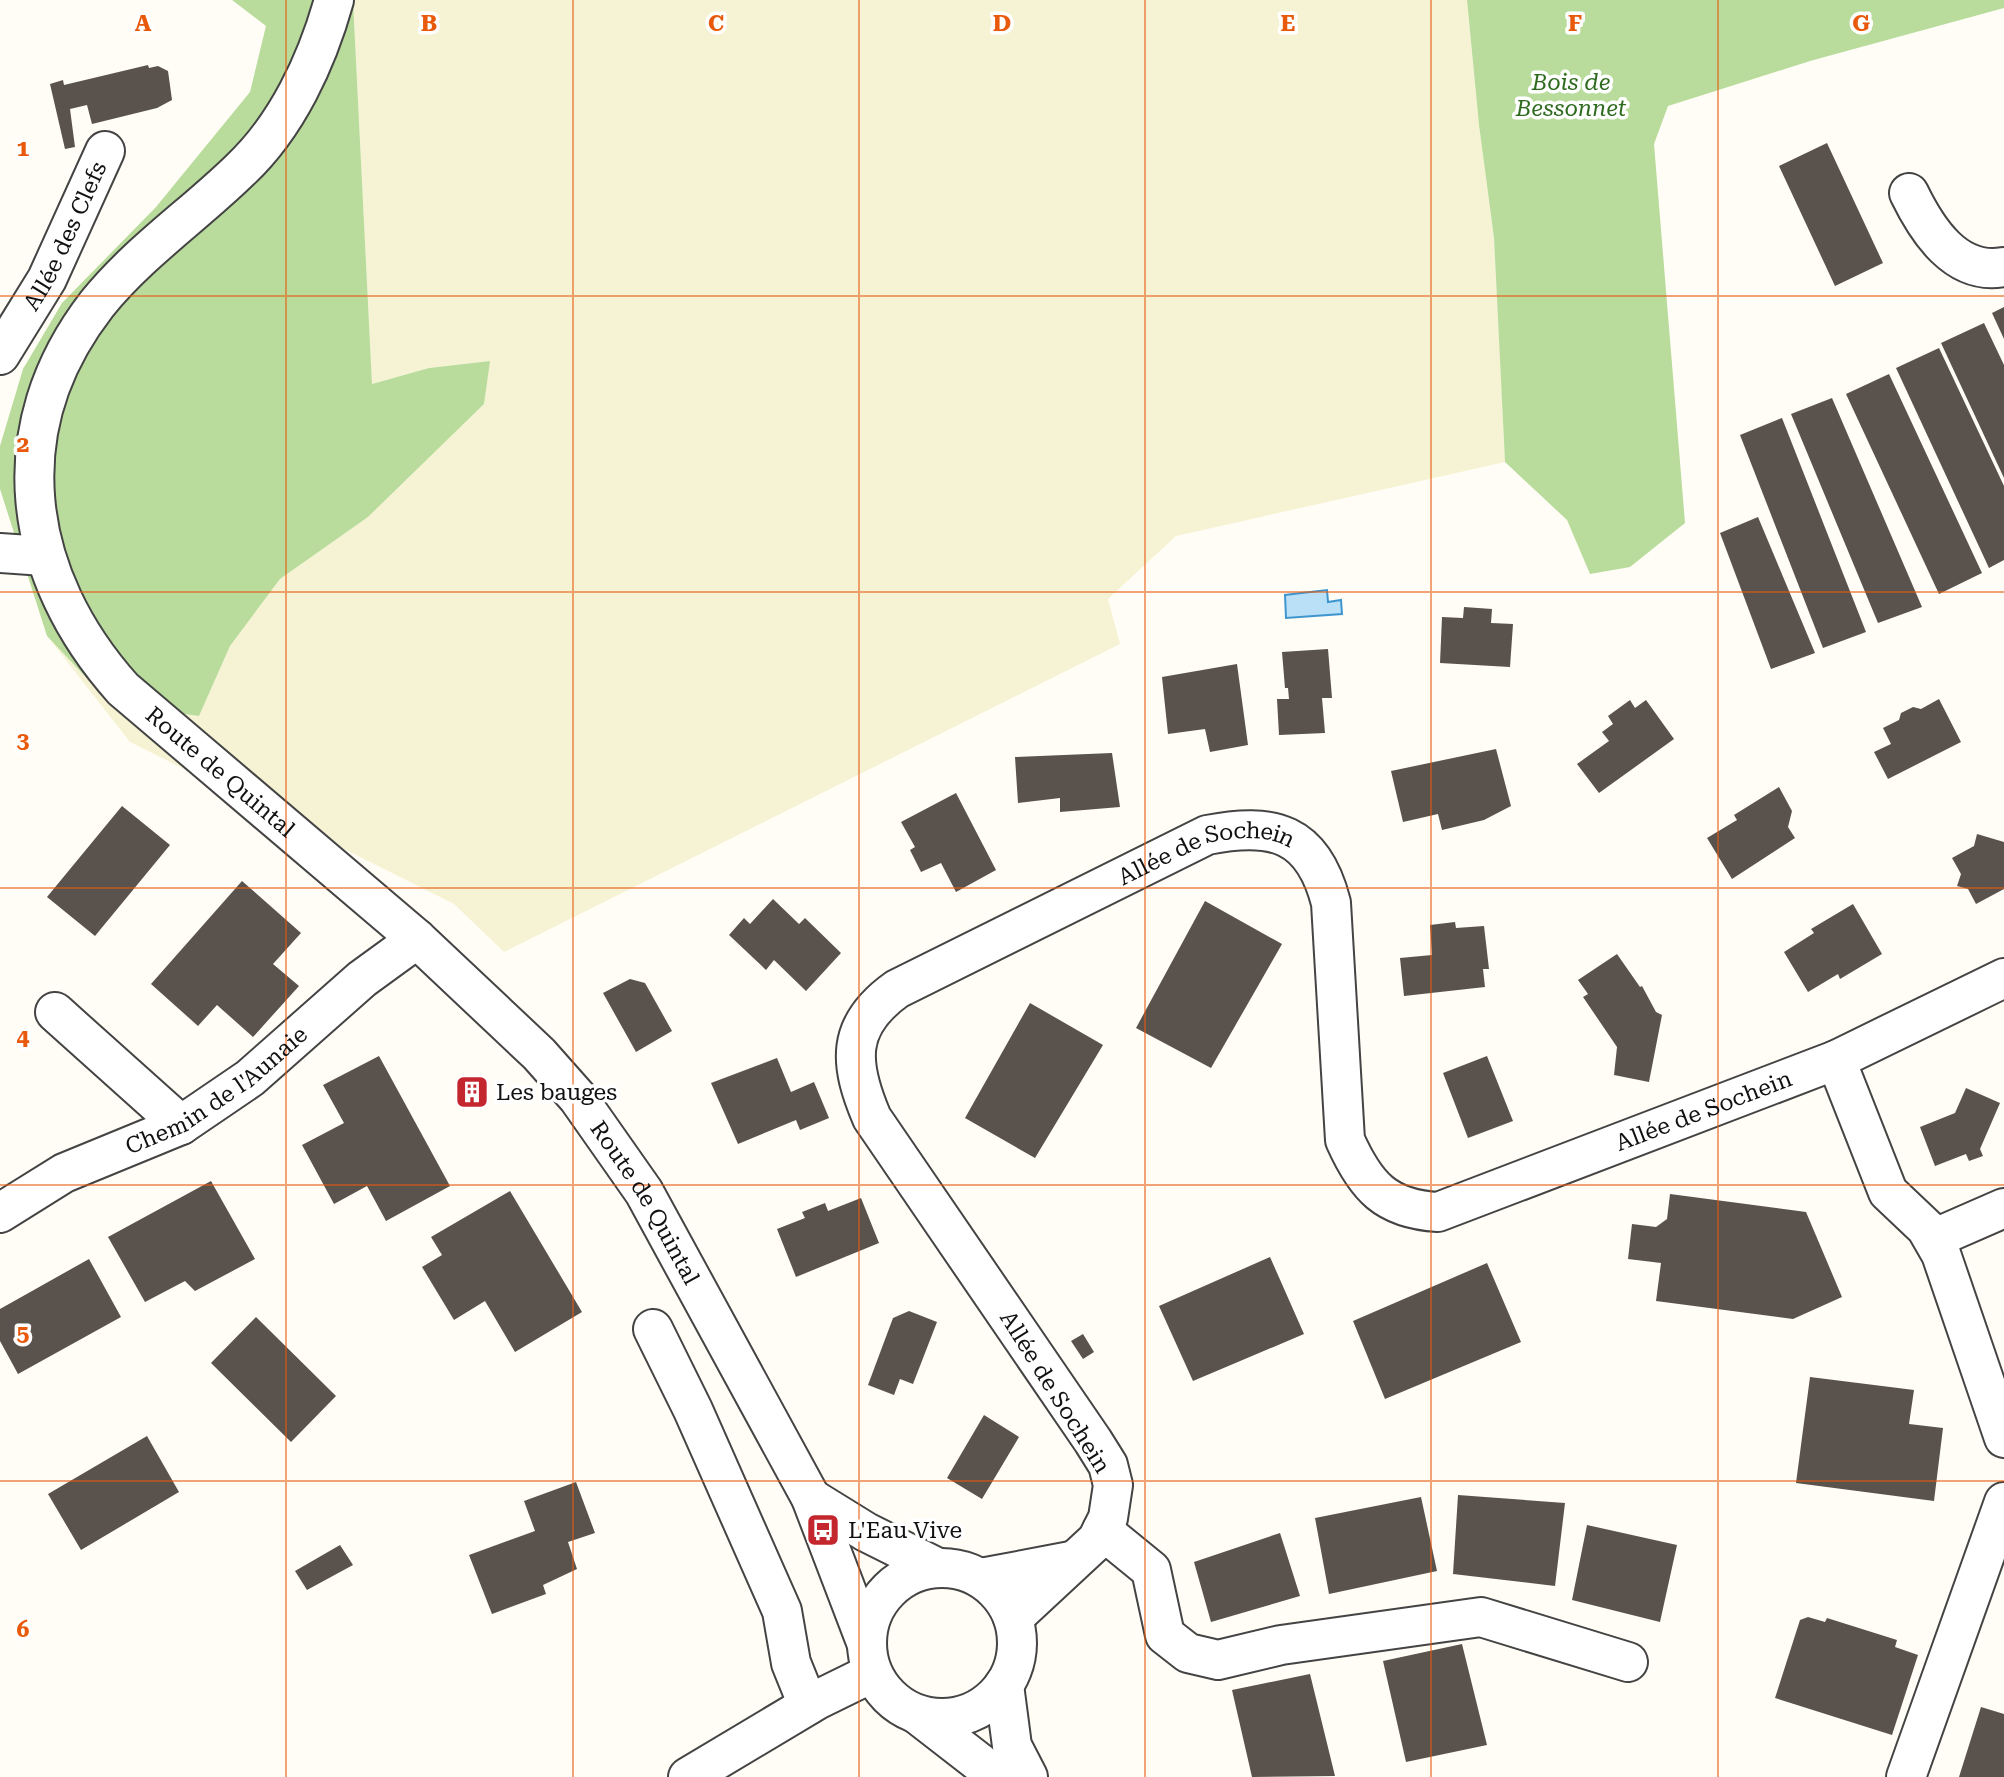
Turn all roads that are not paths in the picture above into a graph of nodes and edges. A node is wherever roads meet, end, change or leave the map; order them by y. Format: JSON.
{"nodes":[{"id":1,"x":334,"y":0,"type":"edge"},
{"id":2,"x":105,"y":151,"type":"dead end"},
{"id":3,"x":1909,"y":193,"type":"dead end"},
{"id":4,"x":2004,"y":267,"type":"edge"},
{"id":5,"x":0,"y":355,"type":"edge"},
{"id":6,"x":0,"y":553,"type":"edge"},
{"id":7,"x":44,"y":556,"type":"junction"},
{"id":8,"x":417,"y":939,"type":"junction"},
{"id":9,"x":2004,"y":978,"type":"edge"},
{"id":10,"x":55,"y":1012,"type":"dead end"},
{"id":11,"x":1836,"y":1060,"type":"junction"},
{"id":12,"x":181,"y":1125,"type":"junction"},
{"id":13,"x":2004,"y":1208,"type":"edge"},
{"id":14,"x":0,"y":1213,"type":"edge"},
{"id":15,"x":1933,"y":1239,"type":"junction"},
{"id":16,"x":653,"y":1329,"type":"dead end"},
{"id":17,"x":2004,"y":1438,"type":"edge"},
{"id":18,"x":811,"y":1498,"type":"junction"},
{"id":19,"x":2004,"y":1502,"type":"edge"},
{"id":20,"x":1102,"y":1530,"type":"junction"},
{"id":21,"x":1071,"y":1561,"type":"junction"},
{"id":22,"x":936,"y":1567,"type":"junction"},
{"id":23,"x":981,"y":1578,"type":"junction"},
{"id":24,"x":1013,"y":1618,"type":"junction"},
{"id":25,"x":869,"y":1658,"type":"junction"},
{"id":26,"x":1628,"y":1662,"type":"dead end"},
{"id":27,"x":1004,"y":1685,"type":"junction"},
{"id":28,"x":808,"y":1705,"type":"junction"},
{"id":29,"x":918,"y":1715,"type":"junction"},
{"id":30,"x":688,"y":1777,"type":"edge"},
{"id":31,"x":998,"y":1777,"type":"edge"},
{"id":32,"x":1028,"y":1777,"type":"edge"},
{"id":33,"x":1906,"y":1777,"type":"edge"}],
"edges":[{"from":1,"to":7,"type":"street","name":"Route de Quintal"},
{"from":2,"to":5,"type":"street","name":"Allée des Clefs"},
{"from":3,"to":4,"type":"street"},
{"from":6,"to":7,"type":"street"},
{"from":7,"to":8,"type":"street","name":"Route de Quintal"},
{"from":8,"to":12,"type":"street","name":"Chemin de l'Aunaie"},
{"from":8,"to":18,"type":"street","name":"Route de Quintal"},
{"from":9,"to":11,"type":"street","name":"Allée de Sochein"},
{"from":10,"to":12,"type":"street"},
{"from":11,"to":15,"type":"street"},
{"from":11,"to":20,"type":"street","name":"Allée de Sochein"},
{"from":12,"to":14,"type":"street","name":"Chemin de l'Aunaie"},
{"from":13,"to":15,"type":"street"},
{"from":15,"to":17,"type":"street"},
{"from":16,"to":28,"type":"street"},
{"from":18,"to":22,"type":"street","name":"Route de Quintal"},
{"from":18,"to":25,"type":"street","name":"Route de Quintal"},
{"from":19,"to":33,"type":"street"},
{"from":20,"to":21,"type":"street","name":"Allée de Sochein"},
{"from":20,"to":26,"type":"street"},
{"from":21,"to":23,"type":"street","name":"Allée de Sochein"},
{"from":21,"to":24,"type":"street","name":"Allée de Sochein"},
{"from":22,"to":23,"type":"street"},
{"from":22,"to":25,"type":"street"},
{"from":23,"to":24,"type":"street"},
{"from":24,"to":27,"type":"street"},
{"from":25,"to":28,"type":"street"},
{"from":25,"to":29,"type":"street"},
{"from":27,"to":29,"type":"street"},
{"from":27,"to":32,"type":"street"},
{"from":28,"to":30,"type":"street"},
{"from":29,"to":31,"type":"street"}]}
